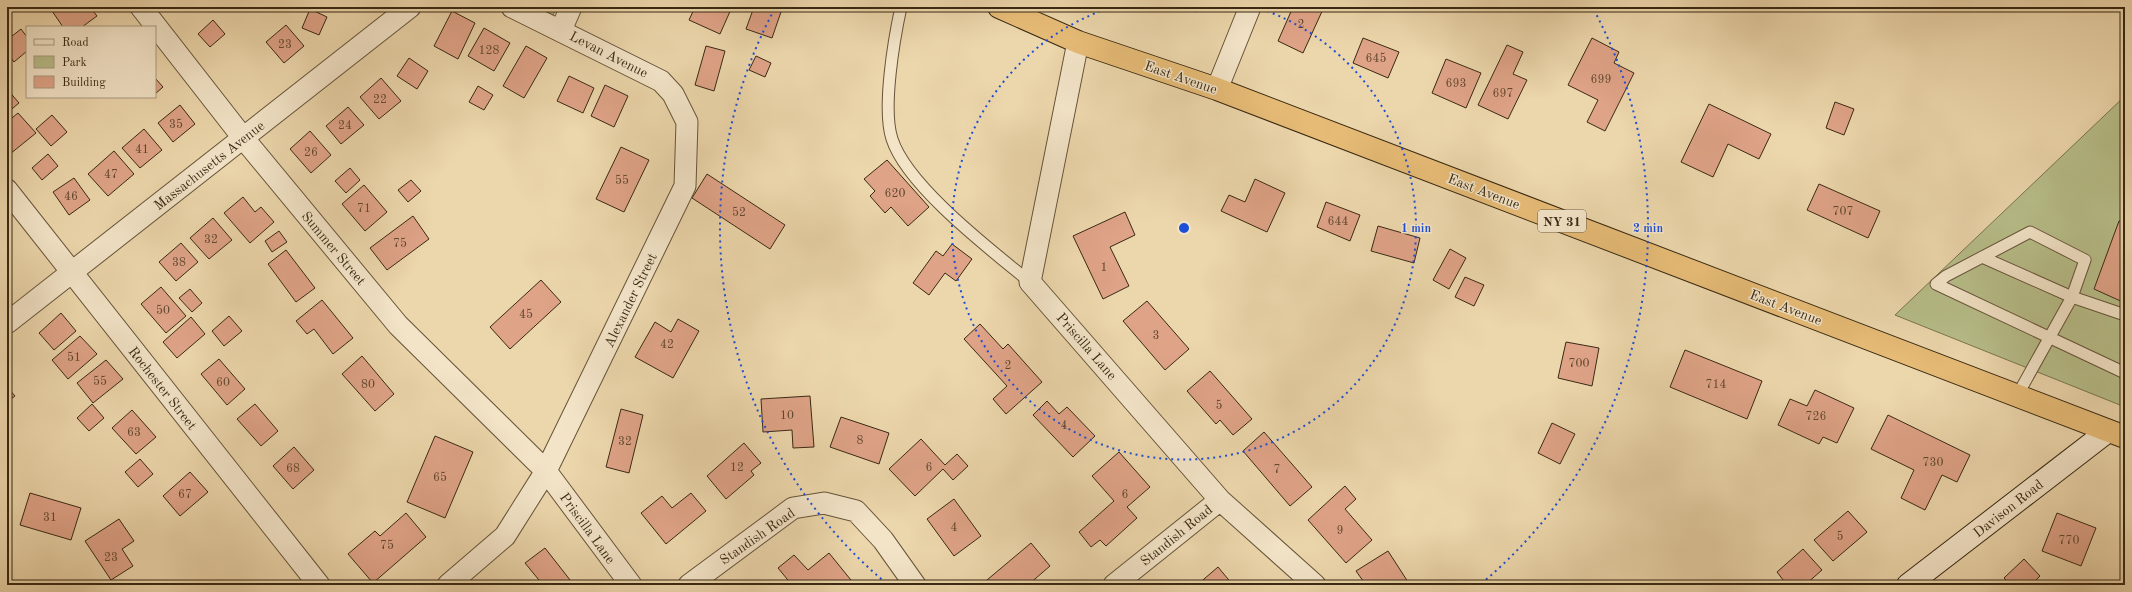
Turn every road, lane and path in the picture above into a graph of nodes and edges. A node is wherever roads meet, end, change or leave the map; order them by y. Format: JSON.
{"nodes":[{"id":1,"x":141,"y":7,"type":"edge"},
{"id":2,"x":410,"y":7,"type":"edge"},
{"id":3,"x":512,"y":7,"type":"edge"},
{"id":4,"x":571,"y":7,"type":"edge"},
{"id":5,"x":901,"y":7,"type":"edge"},
{"id":6,"x":999,"y":7,"type":"edge"},
{"id":7,"x":1250,"y":7,"type":"edge"},
{"id":8,"x":156,"y":26,"type":"edge"},
{"id":9,"x":156,"y":26,"type":"edge"},
{"id":10,"x":561,"y":30,"type":"junction"},
{"id":11,"x":1078,"y":42,"type":"junction"},
{"id":12,"x":1217,"y":89,"type":"junction"},
{"id":13,"x":687,"y":122,"type":"joint"},
{"id":14,"x":244,"y":139,"type":"junction"},
{"id":15,"x":7,"y":190,"type":"edge"},
{"id":16,"x":1982,"y":257,"type":"junction"},
{"id":17,"x":71,"y":271,"type":"junction"},
{"id":18,"x":1030,"y":282,"type":"junction"},
{"id":19,"x":2072,"y":297,"type":"junction"},
{"id":20,"x":2125,"y":315,"type":"edge"},
{"id":21,"x":7,"y":323,"type":"edge"},
{"id":22,"x":2048,"y":338,"type":"junction"},
{"id":23,"x":2125,"y":372,"type":"edge"},
{"id":24,"x":2017,"y":396,"type":"junction"},
{"id":25,"x":2116,"y":434,"type":"edge"},
{"id":26,"x":546,"y":471,"type":"junction"},
{"id":27,"x":1220,"y":500,"type":"junction"},
{"id":28,"x":319,"y":585,"type":"edge"},
{"id":29,"x":448,"y":585,"type":"edge"},
{"id":30,"x":631,"y":585,"type":"edge"},
{"id":31,"x":689,"y":585,"type":"edge"},
{"id":32,"x":915,"y":585,"type":"edge"},
{"id":33,"x":1114,"y":585,"type":"edge"},
{"id":34,"x":1314,"y":585,"type":"edge"},
{"id":35,"x":1908,"y":585,"type":"edge"}],
"edges":[{"from":1,"to":8,"type":"street","name":"Summer Street"},
{"from":2,"to":14,"type":"street","name":"Massachusetts Avenue"},
{"from":3,"to":10,"type":"street","name":"Levan Avenue"},
{"from":4,"to":10,"type":"street"},
{"from":5,"to":18,"type":"lane"},
{"from":6,"to":11,"type":"highway","name":"East Avenue","number":"NY 31"},
{"from":7,"to":12,"type":"street"},
{"from":9,"to":14,"type":"street","name":"Summer Street"},
{"from":10,"to":13,"type":"street","name":"Levan Avenue"},
{"from":11,"to":12,"type":"highway","name":"East Avenue","number":"NY 31"},
{"from":11,"to":18,"type":"street"},
{"from":12,"to":24,"type":"highway","name":"East Avenue","number":"NY 31"},
{"from":13,"to":26,"type":"street","name":"Alexander Street"},
{"from":14,"to":17,"type":"street","name":"Massachusetts Avenue"},
{"from":14,"to":26,"type":"street","name":"Summer Street"},
{"from":15,"to":17,"type":"street","name":"Rochester Street"},
{"from":16,"to":19,"type":"lane"},
{"from":16,"to":19,"type":"lane"},
{"from":16,"to":22,"type":"lane"},
{"from":17,"to":21,"type":"street","name":"Massachusetts Avenue"},
{"from":17,"to":28,"type":"street","name":"Rochester Street"},
{"from":18,"to":27,"type":"street","name":"Priscilla Lane"},
{"from":19,"to":20,"type":"lane"},
{"from":19,"to":22,"type":"lane"},
{"from":22,"to":23,"type":"lane"},
{"from":22,"to":24,"type":"lane"},
{"from":24,"to":25,"type":"highway","name":"East Avenue","number":"NY 31"},
{"from":25,"to":35,"type":"street","name":"Davison Road"},
{"from":26,"to":29,"type":"street","name":"Alexander Street"},
{"from":26,"to":30,"type":"street","name":"Priscilla Lane"},
{"from":27,"to":33,"type":"street","name":"Standish Road"},
{"from":27,"to":34,"type":"street","name":"Priscilla Lane"},
{"from":31,"to":32,"type":"street","name":"Standish Road"}]}
